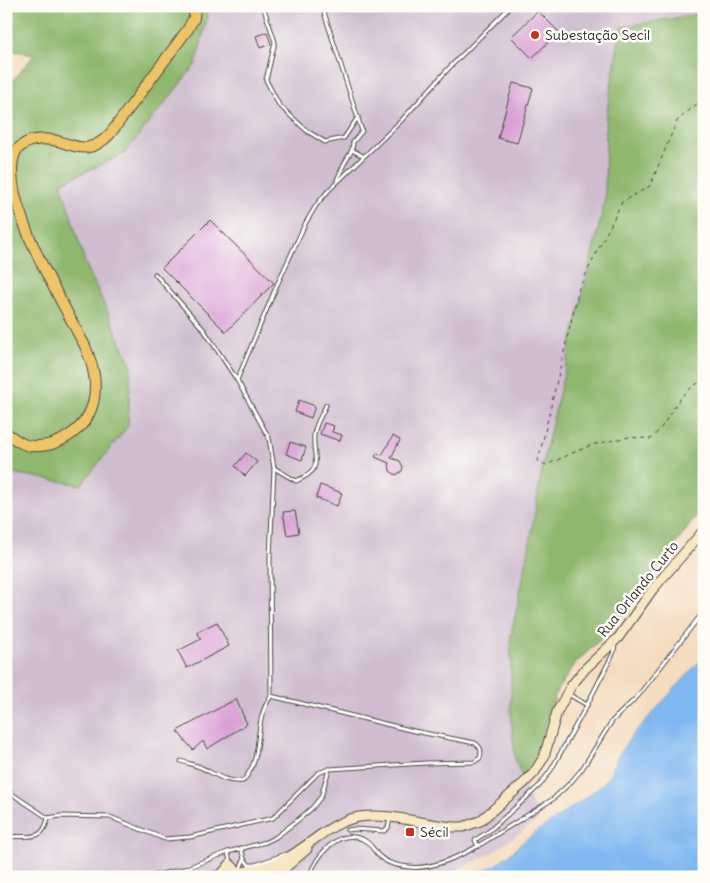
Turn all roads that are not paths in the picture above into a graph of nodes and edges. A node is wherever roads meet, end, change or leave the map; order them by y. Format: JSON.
{"nodes":[{"id":1,"x":195,"y":6,"type":"edge"},
{"id":2,"x":263,"y":6,"type":"edge"},
{"id":3,"x":322,"y":6,"type":"edge"},
{"id":4,"x":511,"y":6,"type":"edge"},
{"id":5,"x":358,"y":116,"type":"junction"},
{"id":6,"x":352,"y":150,"type":"junction"},
{"id":7,"x":363,"y":156,"type":"junction"},
{"id":8,"x":336,"y":182,"type":"junction"},
{"id":9,"x":155,"y":274,"type":"dead end"},
{"id":10,"x":237,"y":380,"type":"junction"},
{"id":11,"x":326,"y":405,"type":"dead end"},
{"id":12,"x":6,"y":433,"type":"edge"},
{"id":13,"x":274,"y":468,"type":"junction"},
{"id":14,"x":704,"y":530,"type":"edge"},
{"id":15,"x":704,"y":611,"type":"edge"},
{"id":16,"x":614,"y":642,"type":"junction"},
{"id":17,"x":566,"y":694,"type":"junction"},
{"id":18,"x":271,"y":696,"type":"junction"},
{"id":19,"x":587,"y":705,"type":"junction"},
{"id":20,"x":181,"y":761,"type":"dead end"},
{"id":21,"x":329,"y":769,"type":"junction"},
{"id":22,"x":6,"y":790,"type":"edge"},
{"id":23,"x":48,"y":818,"type":"junction"},
{"id":24,"x":390,"y":818,"type":"junction"},
{"id":25,"x":347,"y":830,"type":"dead end"},
{"id":26,"x":324,"y":833,"type":"junction"},
{"id":27,"x":6,"y":837,"type":"edge"},
{"id":28,"x":306,"y":844,"type":"junction"},
{"id":29,"x":478,"y":846,"type":"junction"},
{"id":30,"x":241,"y":848,"type":"junction"},
{"id":31,"x":228,"y":852,"type":"junction"},
{"id":32,"x":244,"y":859,"type":"junction"},
{"id":33,"x":230,"y":864,"type":"junction"},
{"id":34,"x":221,"y":875,"type":"junction"},
{"id":35,"x":238,"y":875,"type":"edge"},
{"id":36,"x":147,"y":877,"type":"edge"},
{"id":37,"x":208,"y":877,"type":"edge"},
{"id":38,"x":264,"y":877,"type":"edge"},
{"id":39,"x":309,"y":877,"type":"edge"}],
"edges":[{"from":1,"to":12,"type":"main road"},
{"from":2,"to":5,"type":"lane"},
{"from":3,"to":5,"type":"lane"},
{"from":4,"to":7,"type":"lane"},
{"from":5,"to":6,"type":"lane"},
{"from":6,"to":7,"type":"lane"},
{"from":6,"to":8,"type":"lane"},
{"from":7,"to":8,"type":"lane"},
{"from":8,"to":10,"type":"lane"},
{"from":9,"to":10,"type":"lane"},
{"from":10,"to":13,"type":"lane"},
{"from":11,"to":13,"type":"lane"},
{"from":13,"to":18,"type":"lane"},
{"from":14,"to":16,"type":"main road","name":"Rua Orlando Curto"},
{"from":15,"to":29,"type":"lane"},
{"from":16,"to":17,"type":"main road","name":"Rua Orlando Curto"},
{"from":16,"to":19,"type":"lane"},
{"from":17,"to":19,"type":"lane"},
{"from":17,"to":24,"type":"main road","name":"Rua Orlando Curto"},
{"from":18,"to":20,"type":"lane"},
{"from":18,"to":21,"type":"lane"},
{"from":19,"to":29,"type":"lane"},
{"from":21,"to":23,"type":"lane"},
{"from":21,"to":30,"type":"lane"},
{"from":22,"to":23,"type":"lane"},
{"from":23,"to":27,"type":"lane"},
{"from":24,"to":25,"type":"lane"},
{"from":24,"to":26,"type":"main road","name":"Rua Orlando Curto"},
{"from":26,"to":28,"type":"main road","name":"Rua Orlando Curto"},
{"from":26,"to":38,"type":"main road","name":"Rua Orlando Curto"},
{"from":28,"to":32,"type":"lane"},
{"from":28,"to":35,"type":"main road","name":"Rua Orlando Curto"},
{"from":29,"to":39,"type":"lane"},
{"from":30,"to":31,"type":"lane"},
{"from":30,"to":32,"type":"lane"},
{"from":31,"to":33,"type":"lane"},
{"from":31,"to":36,"type":"lane"},
{"from":32,"to":35,"type":"lane"},
{"from":33,"to":34,"type":"main road"},
{"from":33,"to":35,"type":"main road"},
{"from":34,"to":35,"type":"main road","name":"Rua Orlando Curto"},
{"from":34,"to":37,"type":"main road","name":"Rua Orlando Curto"}]}
